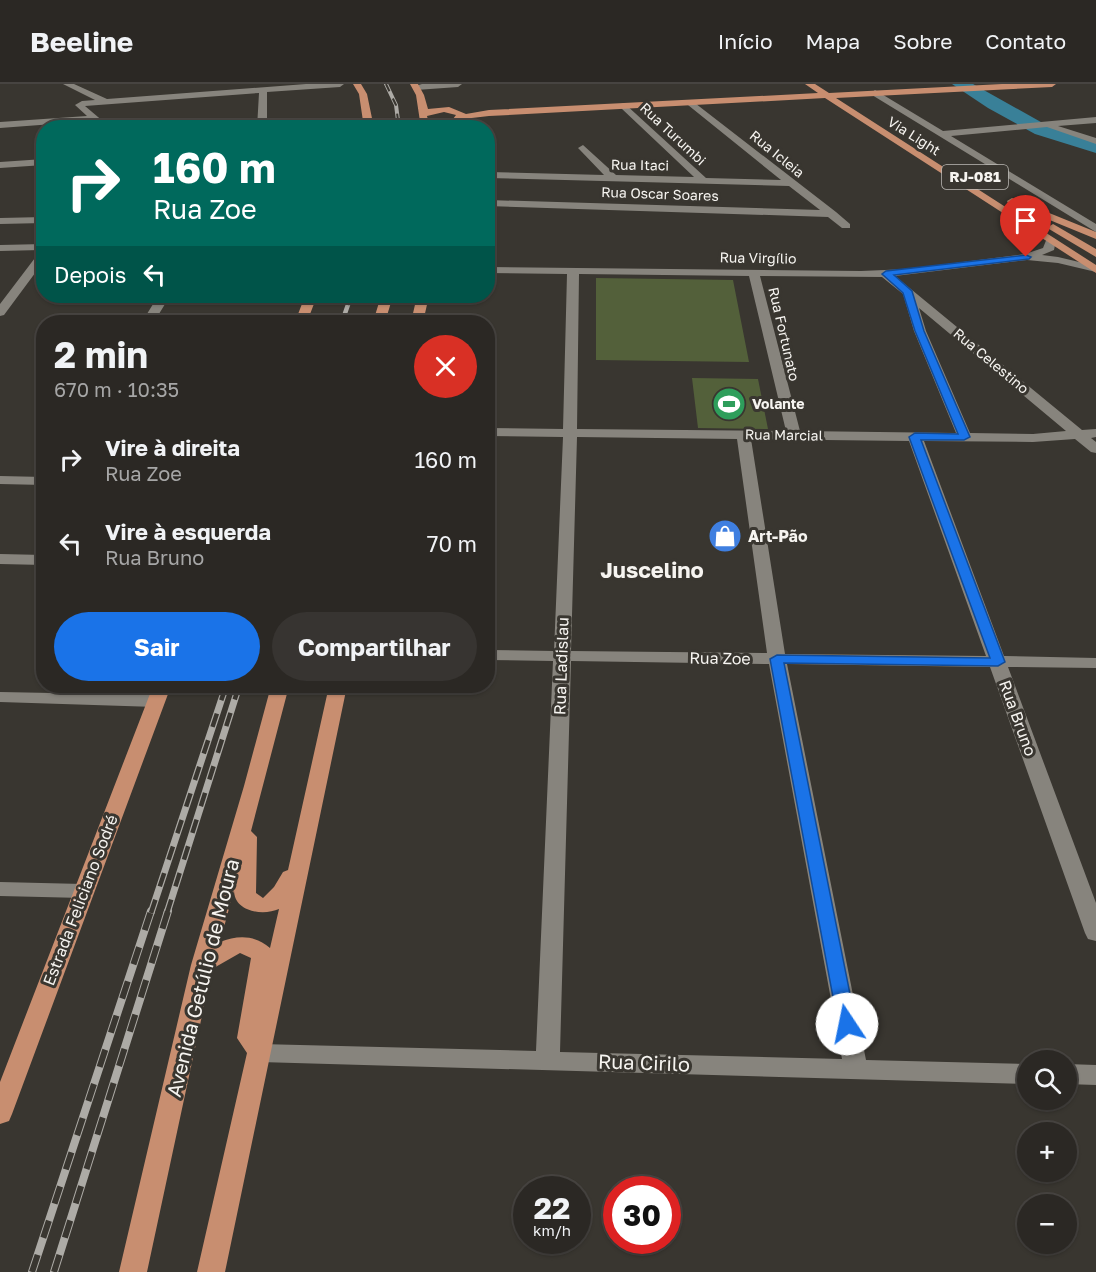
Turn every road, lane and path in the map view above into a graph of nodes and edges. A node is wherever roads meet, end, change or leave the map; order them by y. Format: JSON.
{"nodes":[{"id":1,"x":67,"y":84,"type":"edge"},
{"id":2,"x":215,"y":84,"type":"edge"},
{"id":3,"x":340,"y":84,"type":"edge"},
{"id":4,"x":357,"y":84,"type":"edge"},
{"id":5,"x":458,"y":84,"type":"edge"},
{"id":6,"x":1052,"y":84,"type":"edge"},
{"id":7,"x":832,"y":86,"type":"edge"},
{"id":8,"x":813,"y":87,"type":"edge"},
{"id":9,"x":416,"y":89,"type":"edge"},
{"id":10,"x":263,"y":91,"type":"junction"},
{"id":11,"x":875,"y":93,"type":"junction"},
{"id":12,"x":221,"y":94,"type":"junction"},
{"id":13,"x":106,"y":102,"type":"junction"},
{"id":14,"x":691,"y":103,"type":"junction"},
{"id":15,"x":624,"y":106,"type":"junction"},
{"id":16,"x":458,"y":117,"type":"edge"},
{"id":17,"x":94,"y":118,"type":"junction"},
{"id":18,"x":67,"y":120,"type":"edge"},
{"id":19,"x":97,"y":120,"type":"edge"},
{"id":20,"x":262,"y":120,"type":"edge"},
{"id":21,"x":368,"y":120,"type":"edge"},
{"id":22,"x":427,"y":120,"type":"edge"},
{"id":23,"x":1096,"y":120,"type":"edge"},
{"id":24,"x":36,"y":122,"type":"edge"},
{"id":25,"x":0,"y":125,"type":"edge"},
{"id":26,"x":1040,"y":125,"type":"junction"},
{"id":27,"x":941,"y":134,"type":"junction"},
{"id":28,"x":1096,"y":141,"type":"edge"},
{"id":29,"x":583,"y":148,"type":"dead end"},
{"id":30,"x":932,"y":150,"type":"dead end"},
{"id":31,"x":36,"y":163,"type":"edge"},
{"id":32,"x":0,"y":165,"type":"edge"},
{"id":33,"x":495,"y":175,"type":"edge"},
{"id":34,"x":613,"y":178,"type":"junction"},
{"id":35,"x":704,"y":181,"type":"junction"},
{"id":36,"x":792,"y":183,"type":"junction"},
{"id":37,"x":999,"y":193,"type":"dead end"},
{"id":38,"x":1012,"y":201,"type":"junction"},
{"id":39,"x":495,"y":203,"type":"edge"},
{"id":40,"x":832,"y":214,"type":"junction"},
{"id":41,"x":0,"y":220,"type":"edge"},
{"id":42,"x":36,"y":220,"type":"edge"},
{"id":43,"x":846,"y":226,"type":"dead end"},
{"id":44,"x":1096,"y":229,"type":"edge"},
{"id":45,"x":1096,"y":236,"type":"edge"},
{"id":46,"x":1051,"y":240,"type":"junction"},
{"id":47,"x":36,"y":247,"type":"edge"},
{"id":48,"x":0,"y":248,"type":"edge"},
{"id":49,"x":1096,"y":254,"type":"edge"},
{"id":50,"x":1026,"y":257,"type":"junction"},
{"id":51,"x":36,"y":264,"type":"edge"},
{"id":52,"x":1095,"y":269,"type":"edge"},
{"id":53,"x":495,"y":270,"type":"edge"},
{"id":54,"x":573,"y":271,"type":"junction"},
{"id":55,"x":754,"y":273,"type":"junction"},
{"id":56,"x":886,"y":274,"type":"junction"},
{"id":57,"x":908,"y":291,"type":"junction"},
{"id":58,"x":0,"y":312,"type":"edge"},
{"id":59,"x":951,"y":328,"type":"junction"},
{"id":60,"x":920,"y":331,"type":"junction"},
{"id":61,"x":495,"y":432,"type":"edge"},
{"id":62,"x":570,"y":433,"type":"junction"},
{"id":63,"x":1096,"y":433,"type":"edge"},
{"id":64,"x":743,"y":435,"type":"junction"},
{"id":65,"x":794,"y":435,"type":"junction"},
{"id":66,"x":1080,"y":436,"type":"junction"},
{"id":67,"x":915,"y":437,"type":"junction"},
{"id":68,"x":964,"y":437,"type":"junction"},
{"id":69,"x":1096,"y":449,"type":"edge"},
{"id":70,"x":0,"y":480,"type":"edge"},
{"id":71,"x":36,"y":481,"type":"edge"},
{"id":72,"x":0,"y":559,"type":"edge"},
{"id":73,"x":36,"y":560,"type":"edge"},
{"id":74,"x":495,"y":655,"type":"edge"},
{"id":75,"x":562,"y":656,"type":"junction"},
{"id":76,"x":777,"y":659,"type":"junction"},
{"id":77,"x":998,"y":662,"type":"junction"},
{"id":78,"x":1096,"y":663,"type":"edge"},
{"id":79,"x":159,"y":693,"type":"edge"},
{"id":80,"x":278,"y":693,"type":"edge"},
{"id":81,"x":337,"y":693,"type":"edge"},
{"id":82,"x":0,"y":697,"type":"edge"},
{"id":83,"x":254,"y":786,"type":"junction"},
{"id":84,"x":305,"y":842,"type":"junction"},
{"id":85,"x":0,"y":889,"type":"edge"},
{"id":86,"x":83,"y":891,"type":"junction"},
{"id":87,"x":1096,"y":933,"type":"edge"},
{"id":88,"x":202,"y":965,"type":"junction"},
{"id":89,"x":260,"y":1053,"type":"junction"},
{"id":90,"x":548,"y":1060,"type":"junction"},
{"id":91,"x":856,"y":1069,"type":"junction"},
{"id":92,"x":1017,"y":1074,"type":"edge"},
{"id":93,"x":1077,"y":1074,"type":"edge"},
{"id":94,"x":1096,"y":1075,"type":"edge"},
{"id":95,"x":0,"y":1114,"type":"edge"},
{"id":96,"x":133,"y":1272,"type":"edge"},
{"id":97,"x":211,"y":1272,"type":"edge"}],
"edges":[{"from":1,"to":13,"type":"street"},
{"from":2,"to":12,"type":"street"},
{"from":3,"to":10,"type":"street"},
{"from":4,"to":21,"type":"main road"},
{"from":5,"to":9,"type":"street"},
{"from":6,"to":11,"type":"main road"},
{"from":7,"to":30,"type":"main road","name":"Via Light","number":"RJ-081"},
{"from":8,"to":46,"type":"main road","name":"Via Light","number":"RJ-081"},
{"from":9,"to":16,"type":"main road"},
{"from":9,"to":22,"type":"main road"},
{"from":10,"to":12,"type":"street"},
{"from":10,"to":20,"type":"street"},
{"from":11,"to":14,"type":"main road"},
{"from":11,"to":27,"type":"street"},
{"from":12,"to":13,"type":"street"},
{"from":13,"to":17,"type":"street"},
{"from":14,"to":15,"type":"main road"},
{"from":14,"to":36,"type":"street","name":"Rua Icleia"},
{"from":15,"to":16,"type":"main road"},
{"from":15,"to":35,"type":"street","name":"Rua Turumbi"},
{"from":16,"to":22,"type":"main road"},
{"from":17,"to":18,"type":"street"},
{"from":17,"to":19,"type":"street"},
{"from":23,"to":26,"type":"street"},
{"from":24,"to":25,"type":"street"},
{"from":26,"to":27,"type":"street"},
{"from":26,"to":28,"type":"street"},
{"from":27,"to":44,"type":"street"},
{"from":29,"to":34,"type":"street"},
{"from":31,"to":32,"type":"street"},
{"from":33,"to":34,"type":"street","name":"Rua Itaci"},
{"from":34,"to":35,"type":"street","name":"Rua Itaci"},
{"from":35,"to":36,"type":"street","name":"Rua Itaci"},
{"from":36,"to":40,"type":"street","name":"Rua Icleia"},
{"from":37,"to":38,"type":"main road","number":"RJ-081"},
{"from":38,"to":45,"type":"main road"},
{"from":38,"to":49,"type":"main road","number":"RJ-081"},
{"from":39,"to":40,"type":"street","name":"Rua Oscar Soares"},
{"from":40,"to":43,"type":"street","name":"Rua Icleia"},
{"from":41,"to":42,"type":"street"},
{"from":46,"to":50,"type":"street","name":"Rua Virgílio"},
{"from":46,"to":52,"type":"main road","name":"Via Light","number":"RJ-081"},
{"from":47,"to":48,"type":"street"},
{"from":50,"to":52,"type":"street","name":"Rua Virgílio"},
{"from":50,"to":56,"type":"street","name":"Rua Virgílio"},
{"from":51,"to":58,"type":"street"},
{"from":53,"to":54,"type":"street","name":"Rua Virgílio"},
{"from":54,"to":55,"type":"street","name":"Rua Virgílio"},
{"from":54,"to":62,"type":"street","name":"Rua Ladislau"},
{"from":55,"to":56,"type":"street","name":"Rua Virgílio"},
{"from":55,"to":65,"type":"street","name":"Rua Fortunato"},
{"from":56,"to":57,"type":"street","name":"Rua Celestino"},
{"from":57,"to":59,"type":"street","name":"Rua Celestino"},
{"from":57,"to":60,"type":"street"},
{"from":59,"to":60,"type":"street"},
{"from":59,"to":66,"type":"street","name":"Rua Celestino"},
{"from":60,"to":68,"type":"street"},
{"from":61,"to":62,"type":"street","name":"Rua Marcial"},
{"from":62,"to":64,"type":"street","name":"Rua Marcial"},
{"from":62,"to":75,"type":"street","name":"Rua Ladislau"},
{"from":63,"to":66,"type":"street","name":"Rua Marcial"},
{"from":64,"to":65,"type":"street","name":"Rua Marcial"},
{"from":64,"to":76,"type":"street"},
{"from":65,"to":67,"type":"street","name":"Rua Marcial"},
{"from":66,"to":68,"type":"street","name":"Rua Marcial"},
{"from":66,"to":69,"type":"street","name":"Rua Celestino"},
{"from":67,"to":68,"type":"street","name":"Rua Marcial"},
{"from":67,"to":77,"type":"street","name":"Rua Bruno"},
{"from":70,"to":71,"type":"street"},
{"from":72,"to":73,"type":"street"},
{"from":74,"to":75,"type":"street","name":"Rua Zoe"},
{"from":75,"to":76,"type":"street","name":"Rua Zoe"},
{"from":75,"to":90,"type":"street","name":"Rua Ladislau"},
{"from":76,"to":77,"type":"street","name":"Rua Zoe"},
{"from":76,"to":91,"type":"street"},
{"from":77,"to":78,"type":"street","name":"Rua Zoe"},
{"from":77,"to":87,"type":"street","name":"Rua Bruno"},
{"from":79,"to":82,"type":"street"},
{"from":79,"to":86,"type":"main road","name":"Estrada Feliciano Sodré"},
{"from":80,"to":83,"type":"main road","name":"Avenida Getúlio de Moura"},
{"from":81,"to":84,"type":"main road"},
{"from":83,"to":84,"type":"main road"},
{"from":83,"to":88,"type":"main road","name":"Avenida Getúlio de Moura"},
{"from":84,"to":89,"type":"main road"},
{"from":85,"to":86,"type":"street"},
{"from":86,"to":95,"type":"main road","name":"Estrada Feliciano Sodré"},
{"from":88,"to":89,"type":"main road"},
{"from":88,"to":96,"type":"main road","name":"Avenida Getúlio de Moura"},
{"from":89,"to":90,"type":"street","name":"Rua Cirilo"},
{"from":89,"to":97,"type":"main road"},
{"from":90,"to":91,"type":"street","name":"Rua Cirilo"},
{"from":91,"to":92,"type":"street","name":"Rua Cirilo"},
{"from":93,"to":94,"type":"street"}]}
